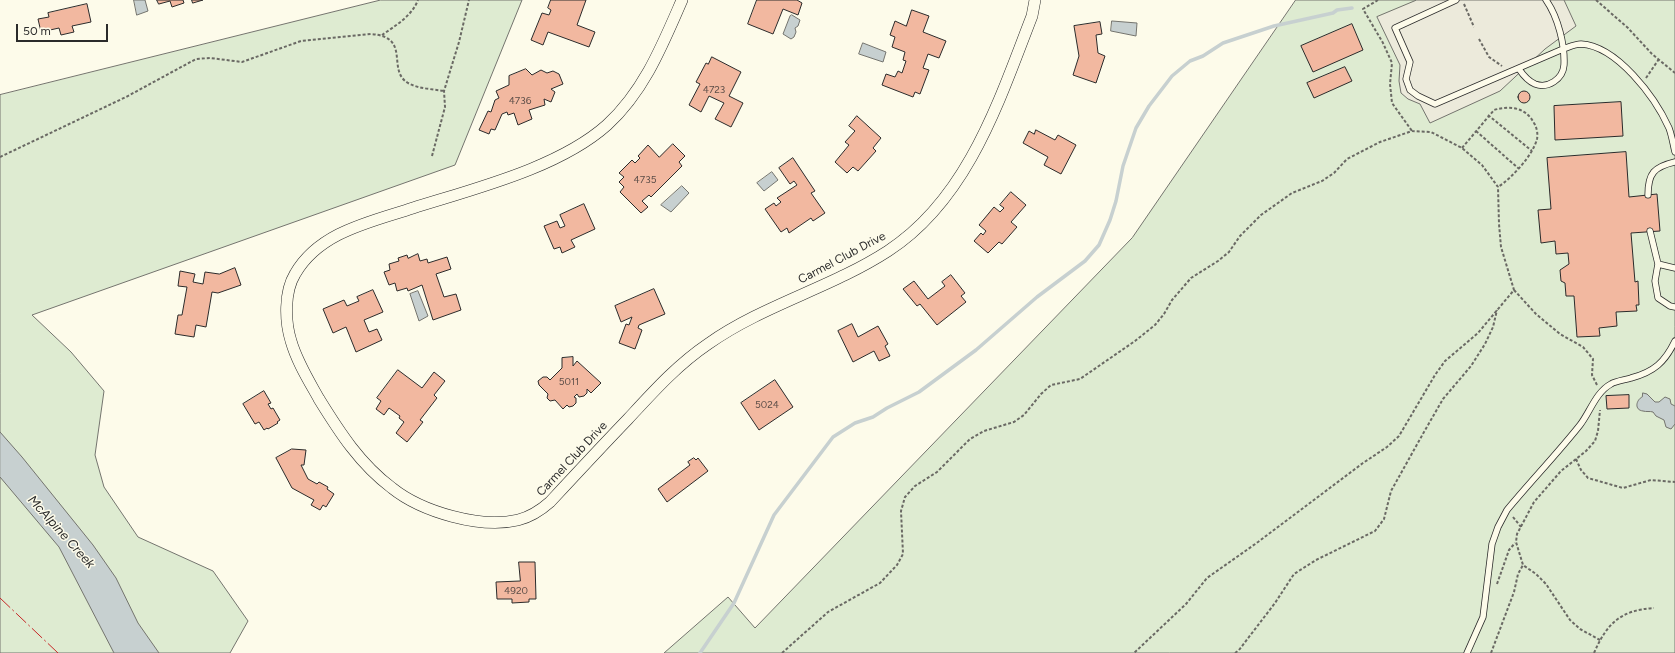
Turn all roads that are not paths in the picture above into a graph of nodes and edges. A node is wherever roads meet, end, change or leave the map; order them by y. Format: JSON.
{"nodes":[{"id":1,"x":682,"y":0,"type":"edge"},
{"id":2,"x":1035,"y":0,"type":"edge"},
{"id":3,"x":1456,"y":0,"type":"edge"},
{"id":4,"x":1546,"y":0,"type":"edge"},
{"id":5,"x":1563,"y":49,"type":"junction"},
{"id":6,"x":1519,"y":69,"type":"junction"},
{"id":7,"x":1675,"y":152,"type":"edge"},
{"id":8,"x":1675,"y":162,"type":"edge"},
{"id":9,"x":1648,"y":195,"type":"dead end"},
{"id":10,"x":1650,"y":231,"type":"dead end"},
{"id":11,"x":1658,"y":264,"type":"junction"},
{"id":12,"x":1675,"y":268,"type":"edge"},
{"id":13,"x":1675,"y":308,"type":"edge"},
{"id":14,"x":1675,"y":340,"type":"edge"},
{"id":15,"x":1467,"y":653,"type":"edge"}],
"edges":[{"from":1,"to":2,"type":"street","name":"Carmel Club Drive"},
{"from":3,"to":6,"type":"lane"},
{"from":4,"to":5,"type":"lane"},
{"from":5,"to":6,"type":"lane"},
{"from":5,"to":6,"type":"lane"},
{"from":5,"to":7,"type":"lane"},
{"from":8,"to":9,"type":"lane"},
{"from":10,"to":11,"type":"lane"},
{"from":11,"to":12,"type":"lane"},
{"from":11,"to":13,"type":"lane"},
{"from":14,"to":15,"type":"lane"}]}
